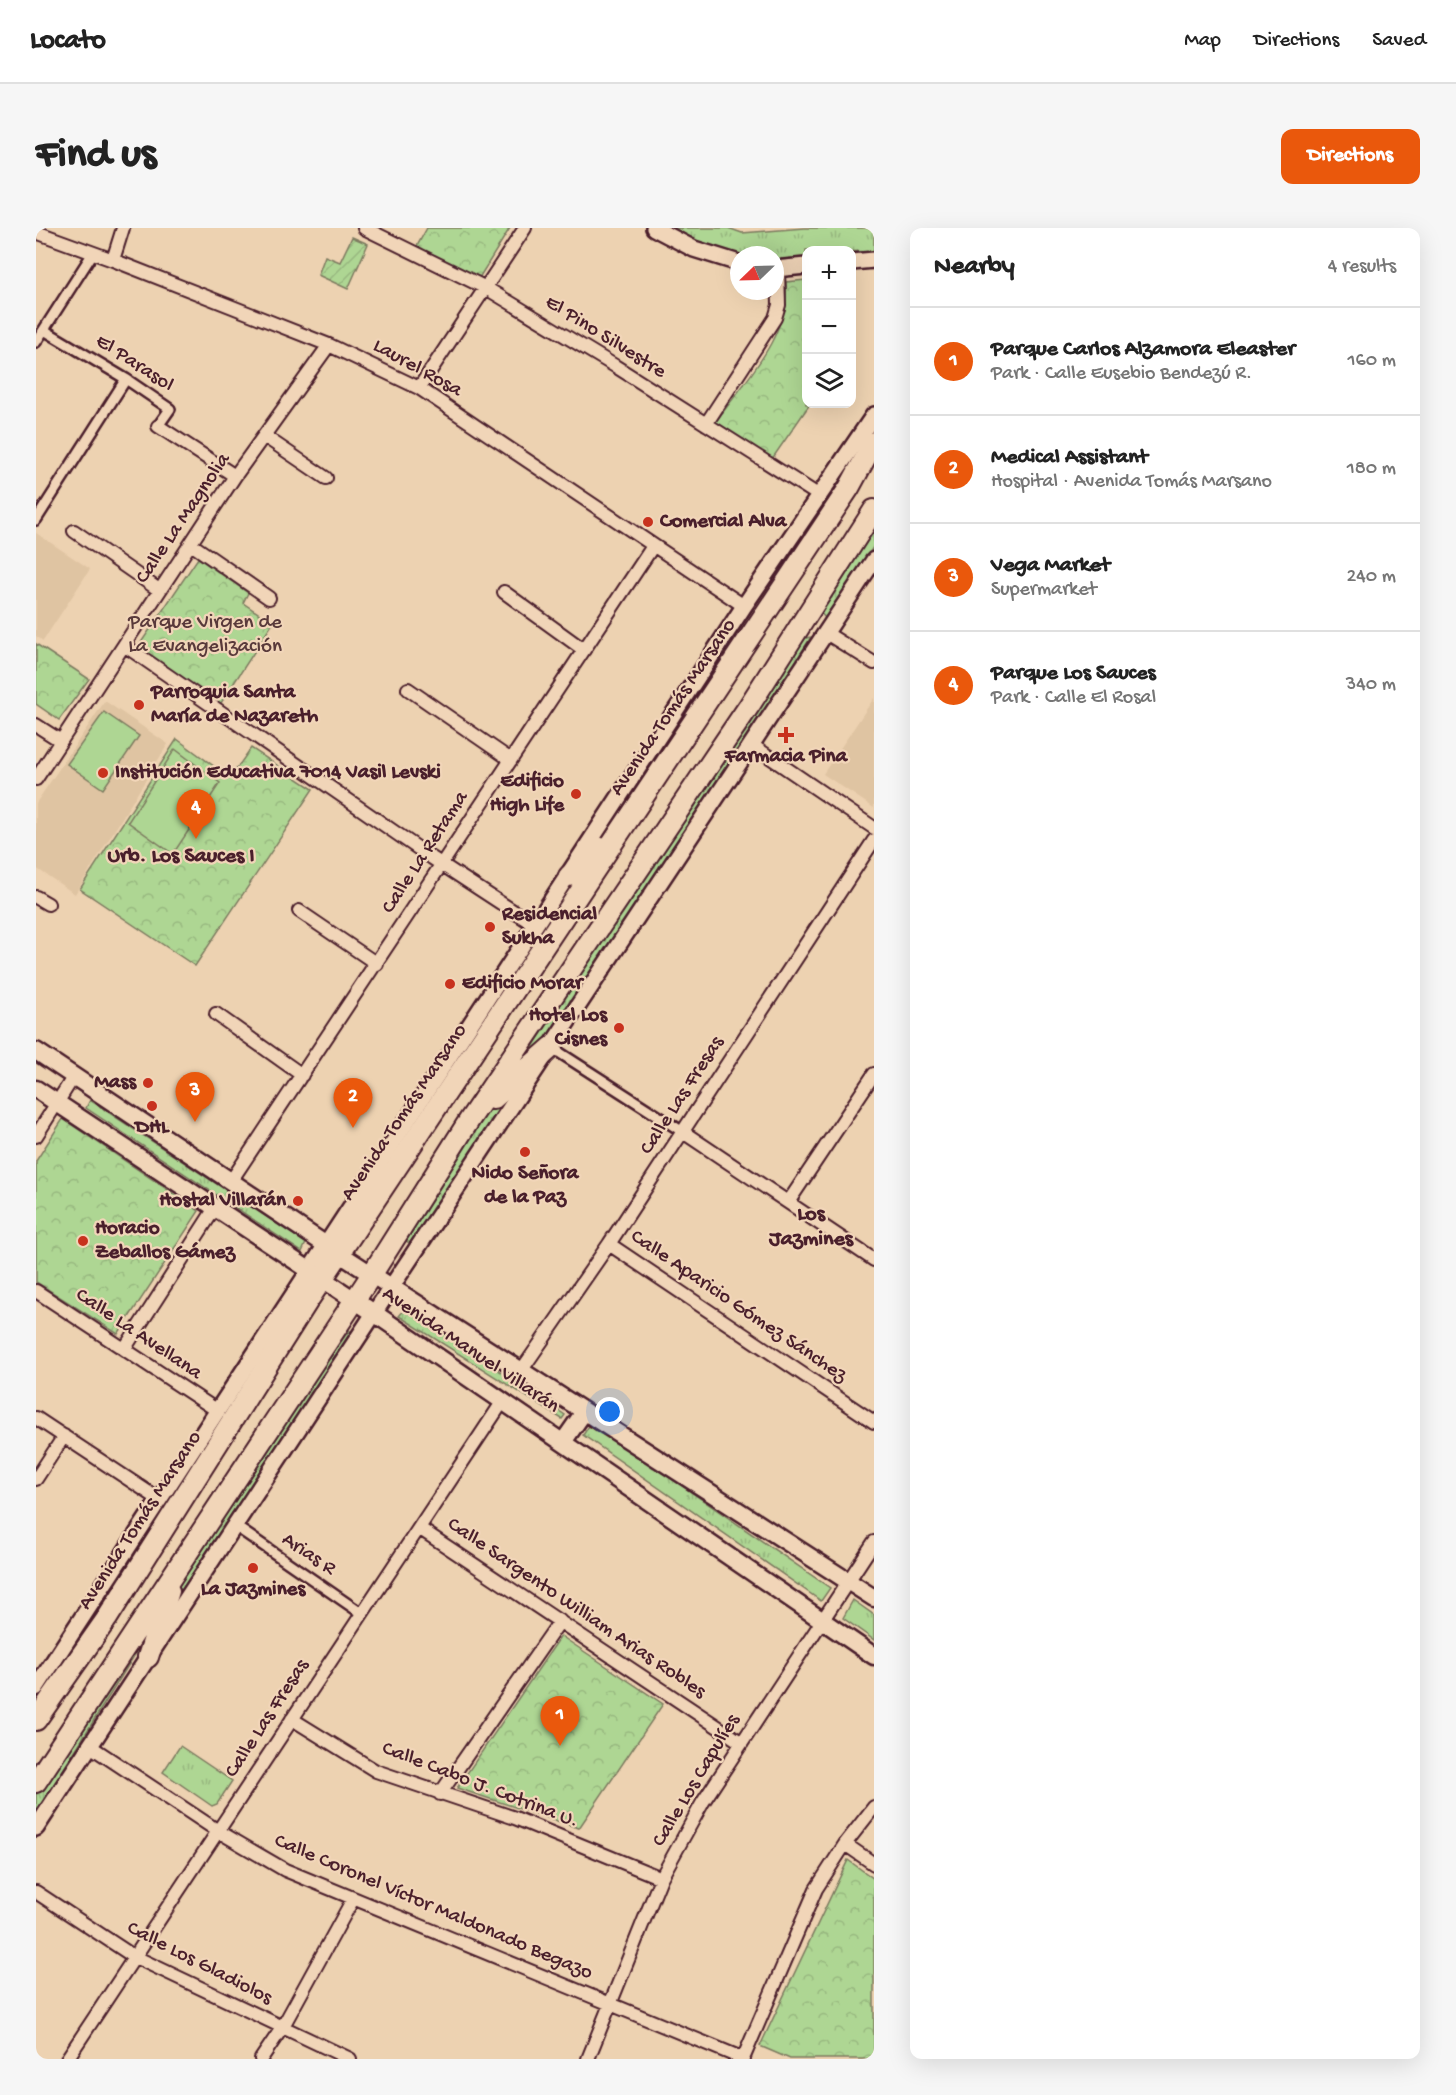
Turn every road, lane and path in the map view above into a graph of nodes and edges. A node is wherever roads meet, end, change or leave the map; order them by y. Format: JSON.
{"nodes":[{"id":1,"x":123,"y":228,"type":"edge"},
{"id":2,"x":363,"y":228,"type":"edge"},
{"id":3,"x":525,"y":228,"type":"edge"},
{"id":4,"x":654,"y":228,"type":"edge"},
{"id":5,"x":36,"y":232,"type":"edge"},
{"id":6,"x":93,"y":253,"type":"junction"},
{"id":7,"x":113,"y":260,"type":"junction"},
{"id":8,"x":730,"y":260,"type":"edge"},
{"id":9,"x":874,"y":260,"type":"edge"},
{"id":10,"x":856,"y":262,"type":"edge"},
{"id":11,"x":802,"y":266,"type":"edge"},
{"id":12,"x":784,"y":268,"type":"edge"},
{"id":13,"x":486,"y":288,"type":"junction"},
{"id":14,"x":779,"y":300,"type":"edge"},
{"id":15,"x":44,"y":330,"type":"junction"},
{"id":16,"x":36,"y":342,"type":"edge"},
{"id":17,"x":329,"y":345,"type":"junction"},
{"id":18,"x":126,"y":379,"type":"junction"},
{"id":19,"x":419,"y":388,"type":"junction"},
{"id":20,"x":874,"y":415,"type":"edge"},
{"id":21,"x":706,"y":423,"type":"junction"},
{"id":22,"x":158,"y":426,"type":"joint"},
{"id":23,"x":264,"y":436,"type":"junction"},
{"id":24,"x":874,"y":442,"type":"edge"},
{"id":25,"x":235,"y":476,"type":"junction"},
{"id":26,"x":326,"y":478,"type":"dead end"},
{"id":27,"x":818,"y":495,"type":"junction"},
{"id":28,"x":874,"y":510,"type":"edge"},
{"id":29,"x":36,"y":520,"type":"edge"},
{"id":30,"x":74,"y":531,"type":"dead end"},
{"id":31,"x":191,"y":544,"type":"junction"},
{"id":32,"x":653,"y":546,"type":"junction"},
{"id":33,"x":874,"y":560,"type":"edge"},
{"id":34,"x":159,"y":590,"type":"junction"},
{"id":35,"x":504,"y":592,"type":"dead end"},
{"id":36,"x":269,"y":598,"type":"dead end"},
{"id":37,"x":744,"y":606,"type":"junction"},
{"id":38,"x":826,"y":633,"type":"junction"},
{"id":39,"x":124,"y":645,"type":"junction"},
{"id":40,"x":584,"y":650,"type":"junction"},
{"id":41,"x":874,"y":663,"type":"edge"},
{"id":42,"x":408,"y":689,"type":"dead end"},
{"id":43,"x":36,"y":725,"type":"edge"},
{"id":44,"x":61,"y":741,"type":"junction"},
{"id":45,"x":752,"y":745,"type":"junction"},
{"id":46,"x":511,"y":760,"type":"junction"},
{"id":47,"x":36,"y":779,"type":"edge"},
{"id":48,"x":874,"y":828,"type":"edge"},
{"id":49,"x":621,"y":830,"type":"junction"},
{"id":50,"x":874,"y":840,"type":"edge"},
{"id":51,"x":442,"y":864,"type":"junction"},
{"id":52,"x":569,"y":876,"type":"junction"},
{"id":53,"x":36,"y":897,"type":"edge"},
{"id":54,"x":48,"y":904,"type":"dead end"},
{"id":55,"x":299,"y":911,"type":"dead end"},
{"id":56,"x":536,"y":926,"type":"junction"},
{"id":57,"x":529,"y":954,"type":"junction"},
{"id":58,"x":376,"y":964,"type":"junction"},
{"id":59,"x":216,"y":1014,"type":"dead end"},
{"id":60,"x":554,"y":1049,"type":"junction"},
{"id":61,"x":36,"y":1051,"type":"edge"},
{"id":62,"x":874,"y":1074,"type":"edge"},
{"id":63,"x":302,"y":1075,"type":"junction"},
{"id":64,"x":74,"y":1076,"type":"junction"},
{"id":65,"x":36,"y":1089,"type":"edge"},
{"id":66,"x":58,"y":1102,"type":"junction"},
{"id":67,"x":470,"y":1119,"type":"junction"},
{"id":68,"x":683,"y":1132,"type":"junction"},
{"id":69,"x":36,"y":1136,"type":"edge"},
{"id":70,"x":231,"y":1181,"type":"junction"},
{"id":71,"x":789,"y":1201,"type":"junction"},
{"id":72,"x":215,"y":1208,"type":"junction"},
{"id":73,"x":609,"y":1244,"type":"junction"},
{"id":74,"x":333,"y":1249,"type":"junction"},
{"id":75,"x":874,"y":1260,"type":"edge"},
{"id":76,"x":372,"y":1274,"type":"junction"},
{"id":77,"x":316,"y":1275,"type":"junction"},
{"id":78,"x":392,"y":1286,"type":"junction"},
{"id":79,"x":36,"y":1291,"type":"edge"},
{"id":80,"x":354,"y":1300,"type":"junction"},
{"id":81,"x":374,"y":1313,"type":"junction"},
{"id":82,"x":125,"y":1348,"type":"junction"},
{"id":83,"x":521,"y":1371,"type":"junction"},
{"id":84,"x":503,"y":1401,"type":"junction"},
{"id":85,"x":218,"y":1411,"type":"junction"},
{"id":86,"x":584,"y":1412,"type":"junction"},
{"id":87,"x":36,"y":1418,"type":"edge"},
{"id":88,"x":874,"y":1422,"type":"edge"},
{"id":89,"x":64,"y":1436,"type":"junction"},
{"id":90,"x":563,"y":1442,"type":"junction"},
{"id":91,"x":36,"y":1479,"type":"edge"},
{"id":92,"x":160,"y":1500,"type":"junction"},
{"id":93,"x":235,"y":1526,"type":"junction"},
{"id":94,"x":419,"y":1527,"type":"junction"},
{"id":95,"x":874,"y":1542,"type":"edge"},
{"id":96,"x":176,"y":1570,"type":"junction"},
{"id":97,"x":849,"y":1582,"type":"junction"},
{"id":98,"x":874,"y":1598,"type":"edge"},
{"id":99,"x":361,"y":1613,"type":"junction"},
{"id":100,"x":560,"y":1621,"type":"junction"},
{"id":101,"x":824,"y":1621,"type":"junction"},
{"id":102,"x":874,"y":1656,"type":"edge"},
{"id":103,"x":148,"y":1657,"type":"junction"},
{"id":104,"x":36,"y":1688,"type":"edge"},
{"id":105,"x":292,"y":1719,"type":"junction"},
{"id":106,"x":36,"y":1720,"type":"edge"},
{"id":107,"x":742,"y":1743,"type":"junction"},
{"id":108,"x":90,"y":1746,"type":"junction"},
{"id":109,"x":36,"y":1782,"type":"edge"},
{"id":110,"x":440,"y":1794,"type":"junction"},
{"id":111,"x":874,"y":1807,"type":"edge"},
{"id":112,"x":36,"y":1828,"type":"edge"},
{"id":113,"x":218,"y":1831,"type":"junction"},
{"id":114,"x":845,"y":1844,"type":"junction"},
{"id":115,"x":874,"y":1864,"type":"edge"},
{"id":116,"x":661,"y":1878,"type":"junction"},
{"id":117,"x":36,"y":1892,"type":"edge"},
{"id":118,"x":352,"y":1899,"type":"junction"},
{"id":119,"x":133,"y":1956,"type":"junction"},
{"id":120,"x":611,"y":2006,"type":"junction"},
{"id":121,"x":282,"y":2028,"type":"junction"},
{"id":122,"x":67,"y":2059,"type":"edge"},
{"id":123,"x":261,"y":2059,"type":"edge"},
{"id":124,"x":350,"y":2059,"type":"edge"},
{"id":125,"x":588,"y":2059,"type":"edge"},
{"id":126,"x":744,"y":2059,"type":"edge"}],
"edges":[{"from":1,"to":7,"type":"street"},
{"from":2,"to":13,"type":"street","name":"El Pino Silvestre"},
{"from":3,"to":13,"type":"street"},
{"from":4,"to":8,"type":"street"},
{"from":5,"to":6,"type":"street","name":"Laurel Rosa"},
{"from":6,"to":7,"type":"street","name":"Laurel Rosa"},
{"from":6,"to":15,"type":"street"},
{"from":7,"to":17,"type":"street","name":"Laurel Rosa"},
{"from":9,"to":10,"type":"street"},
{"from":11,"to":12,"type":"street"},
{"from":13,"to":19,"type":"street"},
{"from":13,"to":21,"type":"street","name":"El Pino Silvestre"},
{"from":14,"to":21,"type":"street"},
{"from":15,"to":16,"type":"street"},
{"from":15,"to":18,"type":"street","name":"El Parasol"},
{"from":17,"to":19,"type":"street","name":"Laurel Rosa"},
{"from":17,"to":23,"type":"street","name":"Calle La Magnolia"},
{"from":18,"to":22,"type":"street","name":"El Parasol"},
{"from":18,"to":29,"type":"street"},
{"from":19,"to":32,"type":"street","name":"Laurel Rosa"},
{"from":20,"to":27,"type":"street","name":"Avenida Tomás Marsano"},
{"from":21,"to":27,"type":"street","name":"El Pino Silvestre"},
{"from":22,"to":25,"type":"street","name":"El Parasol"},
{"from":23,"to":25,"type":"street","name":"Calle La Magnolia"},
{"from":23,"to":26,"type":"street"},
{"from":24,"to":49,"type":"main road","name":"Avenida Tomás Marsano"},
{"from":25,"to":31,"type":"street","name":"Calle La Magnolia"},
{"from":27,"to":37,"type":"street","name":"Avenida Tomás Marsano"},
{"from":28,"to":67,"type":"main road"},
{"from":30,"to":34,"type":"street"},
{"from":31,"to":34,"type":"street","name":"Calle La Magnolia"},
{"from":31,"to":36,"type":"street"},
{"from":32,"to":37,"type":"street","name":"Laurel Rosa"},
{"from":32,"to":40,"type":"street","name":"Calle La Retama"},
{"from":33,"to":38,"type":"street"},
{"from":34,"to":39,"type":"street","name":"Calle La Magnolia"},
{"from":35,"to":40,"type":"street"},
{"from":37,"to":52,"type":"street","name":"Avenida Tomás Marsano"},
{"from":38,"to":41,"type":"street"},
{"from":38,"to":45,"type":"street"},
{"from":39,"to":44,"type":"street","name":"Calle La Magnolia"},
{"from":39,"to":51,"type":"street"},
{"from":40,"to":46,"type":"street","name":"Calle La Retama"},
{"from":42,"to":46,"type":"street"},
{"from":43,"to":44,"type":"street"},
{"from":44,"to":47,"type":"street","name":"Calle La Magnolia"},
{"from":45,"to":48,"type":"street"},
{"from":45,"to":60,"type":"street"},
{"from":46,"to":51,"type":"street","name":"Calle La Retama"},
{"from":49,"to":52,"type":"main road"},
{"from":49,"to":57,"type":"main road","name":"Avenida Tomás Marsano"},
{"from":50,"to":68,"type":"street","name":"Calle Las Fresas"},
{"from":51,"to":56,"type":"street"},
{"from":51,"to":58,"type":"street","name":"Calle La Retama"},
{"from":52,"to":56,"type":"street","name":"Avenida Tomás Marsano"},
{"from":53,"to":54,"type":"street"},
{"from":55,"to":58,"type":"street"},
{"from":56,"to":57,"type":"street","name":"Avenida Tomás Marsano"},
{"from":57,"to":74,"type":"main road","name":"Avenida Tomás Marsano"},
{"from":58,"to":63,"type":"street","name":"Calle La Retama"},
{"from":59,"to":63,"type":"street"},
{"from":60,"to":67,"type":"main road"},
{"from":60,"to":68,"type":"street"},
{"from":60,"to":78,"type":"street"},
{"from":61,"to":64,"type":"main road","name":"Avenida Manuel Villarán"},
{"from":62,"to":71,"type":"street"},
{"from":63,"to":70,"type":"street","name":"Calle La Retama"},
{"from":64,"to":66,"type":"street"},
{"from":64,"to":70,"type":"main road","name":"Avenida Manuel Villarán"},
{"from":65,"to":66,"type":"main road","name":"Avenida Manuel Villarán"},
{"from":66,"to":69,"type":"street"},
{"from":66,"to":72,"type":"main road","name":"Avenida Manuel Villarán"},
{"from":67,"to":76,"type":"main road"},
{"from":68,"to":71,"type":"street"},
{"from":68,"to":73,"type":"street","name":"Calle Las Fresas"},
{"from":70,"to":74,"type":"main road","name":"Avenida Manuel Villarán"},
{"from":71,"to":75,"type":"street"},
{"from":72,"to":77,"type":"main road","name":"Avenida Manuel Villarán"},
{"from":72,"to":82,"type":"street"},
{"from":73,"to":83,"type":"street","name":"Calle Las Fresas"},
{"from":73,"to":88,"type":"street","name":"Calle Aparicio Gómez Sánchez"},
{"from":74,"to":76,"type":"main road","name":"Avenida Manuel Villarán"},
{"from":74,"to":77,"type":"main road","name":"Avenida Tomás Marsano"},
{"from":76,"to":78,"type":"main road","name":"Avenida Manuel Villarán"},
{"from":76,"to":80,"type":"main road"},
{"from":77,"to":80,"type":"main road","name":"Avenida Manuel Villarán"},
{"from":77,"to":85,"type":"street","name":"Avenida Tomás Marsano"},
{"from":77,"to":106,"type":"main road","name":"Avenida Tomás Marsano"},
{"from":78,"to":81,"type":"street"},
{"from":78,"to":83,"type":"main road","name":"Avenida Manuel Villarán"},
{"from":79,"to":82,"type":"street","name":"Calle La Avellana"},
{"from":80,"to":81,"type":"main road","name":"Avenida Manuel Villarán"},
{"from":80,"to":96,"type":"main road"},
{"from":81,"to":84,"type":"main road","name":"Avenida Manuel Villarán"},
{"from":81,"to":93,"type":"street"},
{"from":82,"to":85,"type":"street","name":"Calle La Avellana"},
{"from":83,"to":86,"type":"main road","name":"Avenida Manuel Villarán"},
{"from":84,"to":90,"type":"main road","name":"Avenida Manuel Villarán"},
{"from":84,"to":94,"type":"street","name":"Calle Las Fresas"},
{"from":85,"to":92,"type":"street","name":"Avenida Tomás Marsano"},
{"from":86,"to":90,"type":"main road"},
{"from":86,"to":97,"type":"main road","name":"Avenida Manuel Villarán"},
{"from":87,"to":89,"type":"street"},
{"from":89,"to":91,"type":"street"},
{"from":89,"to":92,"type":"street"},
{"from":90,"to":101,"type":"main road","name":"Avenida Manuel Villarán"},
{"from":92,"to":104,"type":"street","name":"Avenida Tomás Marsano"},
{"from":93,"to":99,"type":"street","name":"Arias R"},
{"from":93,"to":103,"type":"street"},
{"from":94,"to":99,"type":"street","name":"Calle Las Fresas"},
{"from":94,"to":100,"type":"street","name":"Calle Sargento William Arias Robles"},
{"from":95,"to":97,"type":"street","name":"Calle Los Capulíes"},
{"from":96,"to":103,"type":"main road"},
{"from":96,"to":109,"type":"main road"},
{"from":97,"to":98,"type":"main road","name":"Avenida Manuel Villarán"},
{"from":97,"to":101,"type":"street","name":"Calle Los Capulíes"},
{"from":99,"to":105,"type":"street","name":"Calle Las Fresas"},
{"from":100,"to":107,"type":"street","name":"Calle Sargento William Arias Robles"},
{"from":100,"to":110,"type":"street"},
{"from":101,"to":102,"type":"main road","name":"Avenida Manuel Villarán"},
{"from":101,"to":107,"type":"street","name":"Calle Los Capulíes"},
{"from":103,"to":108,"type":"street"},
{"from":105,"to":110,"type":"street","name":"Calle Cabo J. Cotrina U."},
{"from":105,"to":113,"type":"street","name":"Calle Las Fresas"},
{"from":107,"to":116,"type":"street","name":"Calle Los Capulíes"},
{"from":108,"to":112,"type":"street"},
{"from":108,"to":113,"type":"street","name":"Calle Coronel Víctor Maldonado Begazo"},
{"from":110,"to":116,"type":"street","name":"Calle Cabo J. Cotrina U."},
{"from":111,"to":114,"type":"street"},
{"from":113,"to":118,"type":"street","name":"Calle Coronel Víctor Maldonado Begazo"},
{"from":113,"to":119,"type":"street","name":"Calle Las Fresas"},
{"from":114,"to":115,"type":"street"},
{"from":114,"to":126,"type":"street"},
{"from":116,"to":120,"type":"street","name":"Calle Los Capulíes"},
{"from":117,"to":119,"type":"street","name":"Calle Los Gladiolos"},
{"from":118,"to":120,"type":"street","name":"Calle Coronel Víctor Maldonado Begazo"},
{"from":118,"to":121,"type":"street"},
{"from":119,"to":121,"type":"street","name":"Calle Los Gladiolos"},
{"from":119,"to":122,"type":"street","name":"Calle Las Fresas"},
{"from":120,"to":125,"type":"street","name":"Calle Los Capulíes"},
{"from":120,"to":126,"type":"street","name":"Calle Coronel Víctor Maldonado Begazo"},
{"from":121,"to":123,"type":"street"},
{"from":121,"to":124,"type":"street","name":"Calle Los Gladiolos"}]}
